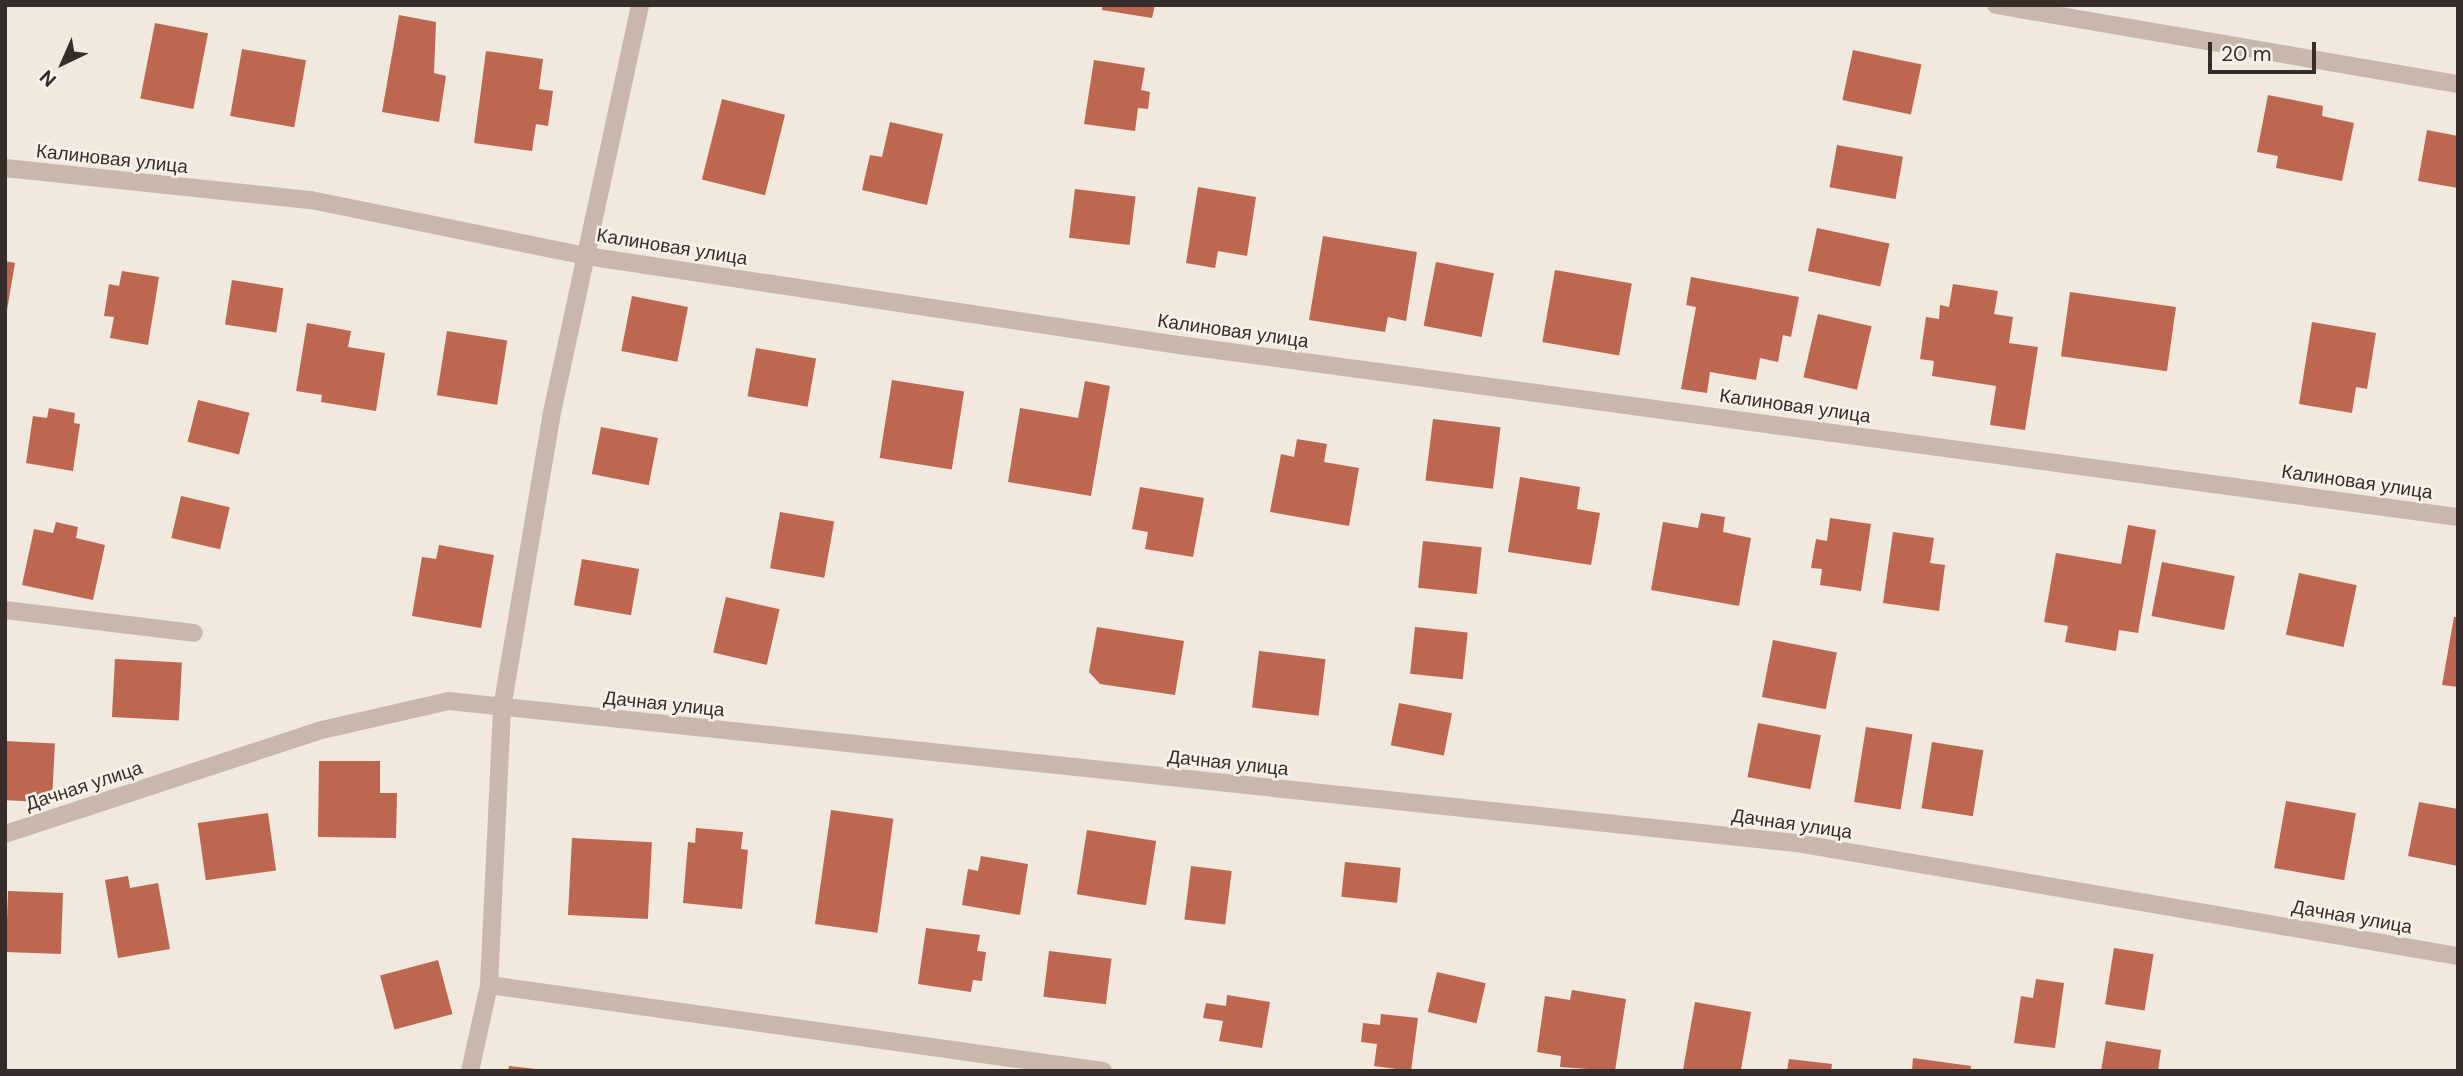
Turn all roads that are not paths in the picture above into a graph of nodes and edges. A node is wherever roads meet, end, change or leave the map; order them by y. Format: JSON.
{"nodes":[{"id":1,"x":640,"y":5,"type":"edge"},
{"id":2,"x":1996,"y":5,"type":"edge"},
{"id":3,"x":2458,"y":84,"type":"edge"},
{"id":4,"x":5,"y":168,"type":"edge"},
{"id":5,"x":586,"y":256,"type":"junction"},
{"id":6,"x":2458,"y":517,"type":"edge"},
{"id":7,"x":5,"y":610,"type":"edge"},
{"id":8,"x":194,"y":634,"type":"dead end"},
{"id":9,"x":502,"y":708,"type":"junction"},
{"id":10,"x":5,"y":834,"type":"edge"},
{"id":11,"x":2458,"y":956,"type":"edge"},
{"id":12,"x":489,"y":985,"type":"junction"},
{"id":13,"x":470,"y":1071,"type":"edge"},
{"id":14,"x":1103,"y":1071,"type":"edge"}],
"edges":[{"from":1,"to":5,"type":"street"},
{"from":2,"to":3,"type":"street"},
{"from":4,"to":5,"type":"street","name":"Калиновая улица"},
{"from":5,"to":6,"type":"street","name":"Калиновая улица"},
{"from":5,"to":9,"type":"street"},
{"from":7,"to":8,"type":"street"},
{"from":9,"to":10,"type":"street","name":"Дачная улица"},
{"from":9,"to":11,"type":"street","name":"Дачная улица"},
{"from":9,"to":12,"type":"street"},
{"from":12,"to":13,"type":"street"},
{"from":12,"to":14,"type":"street"}]}
